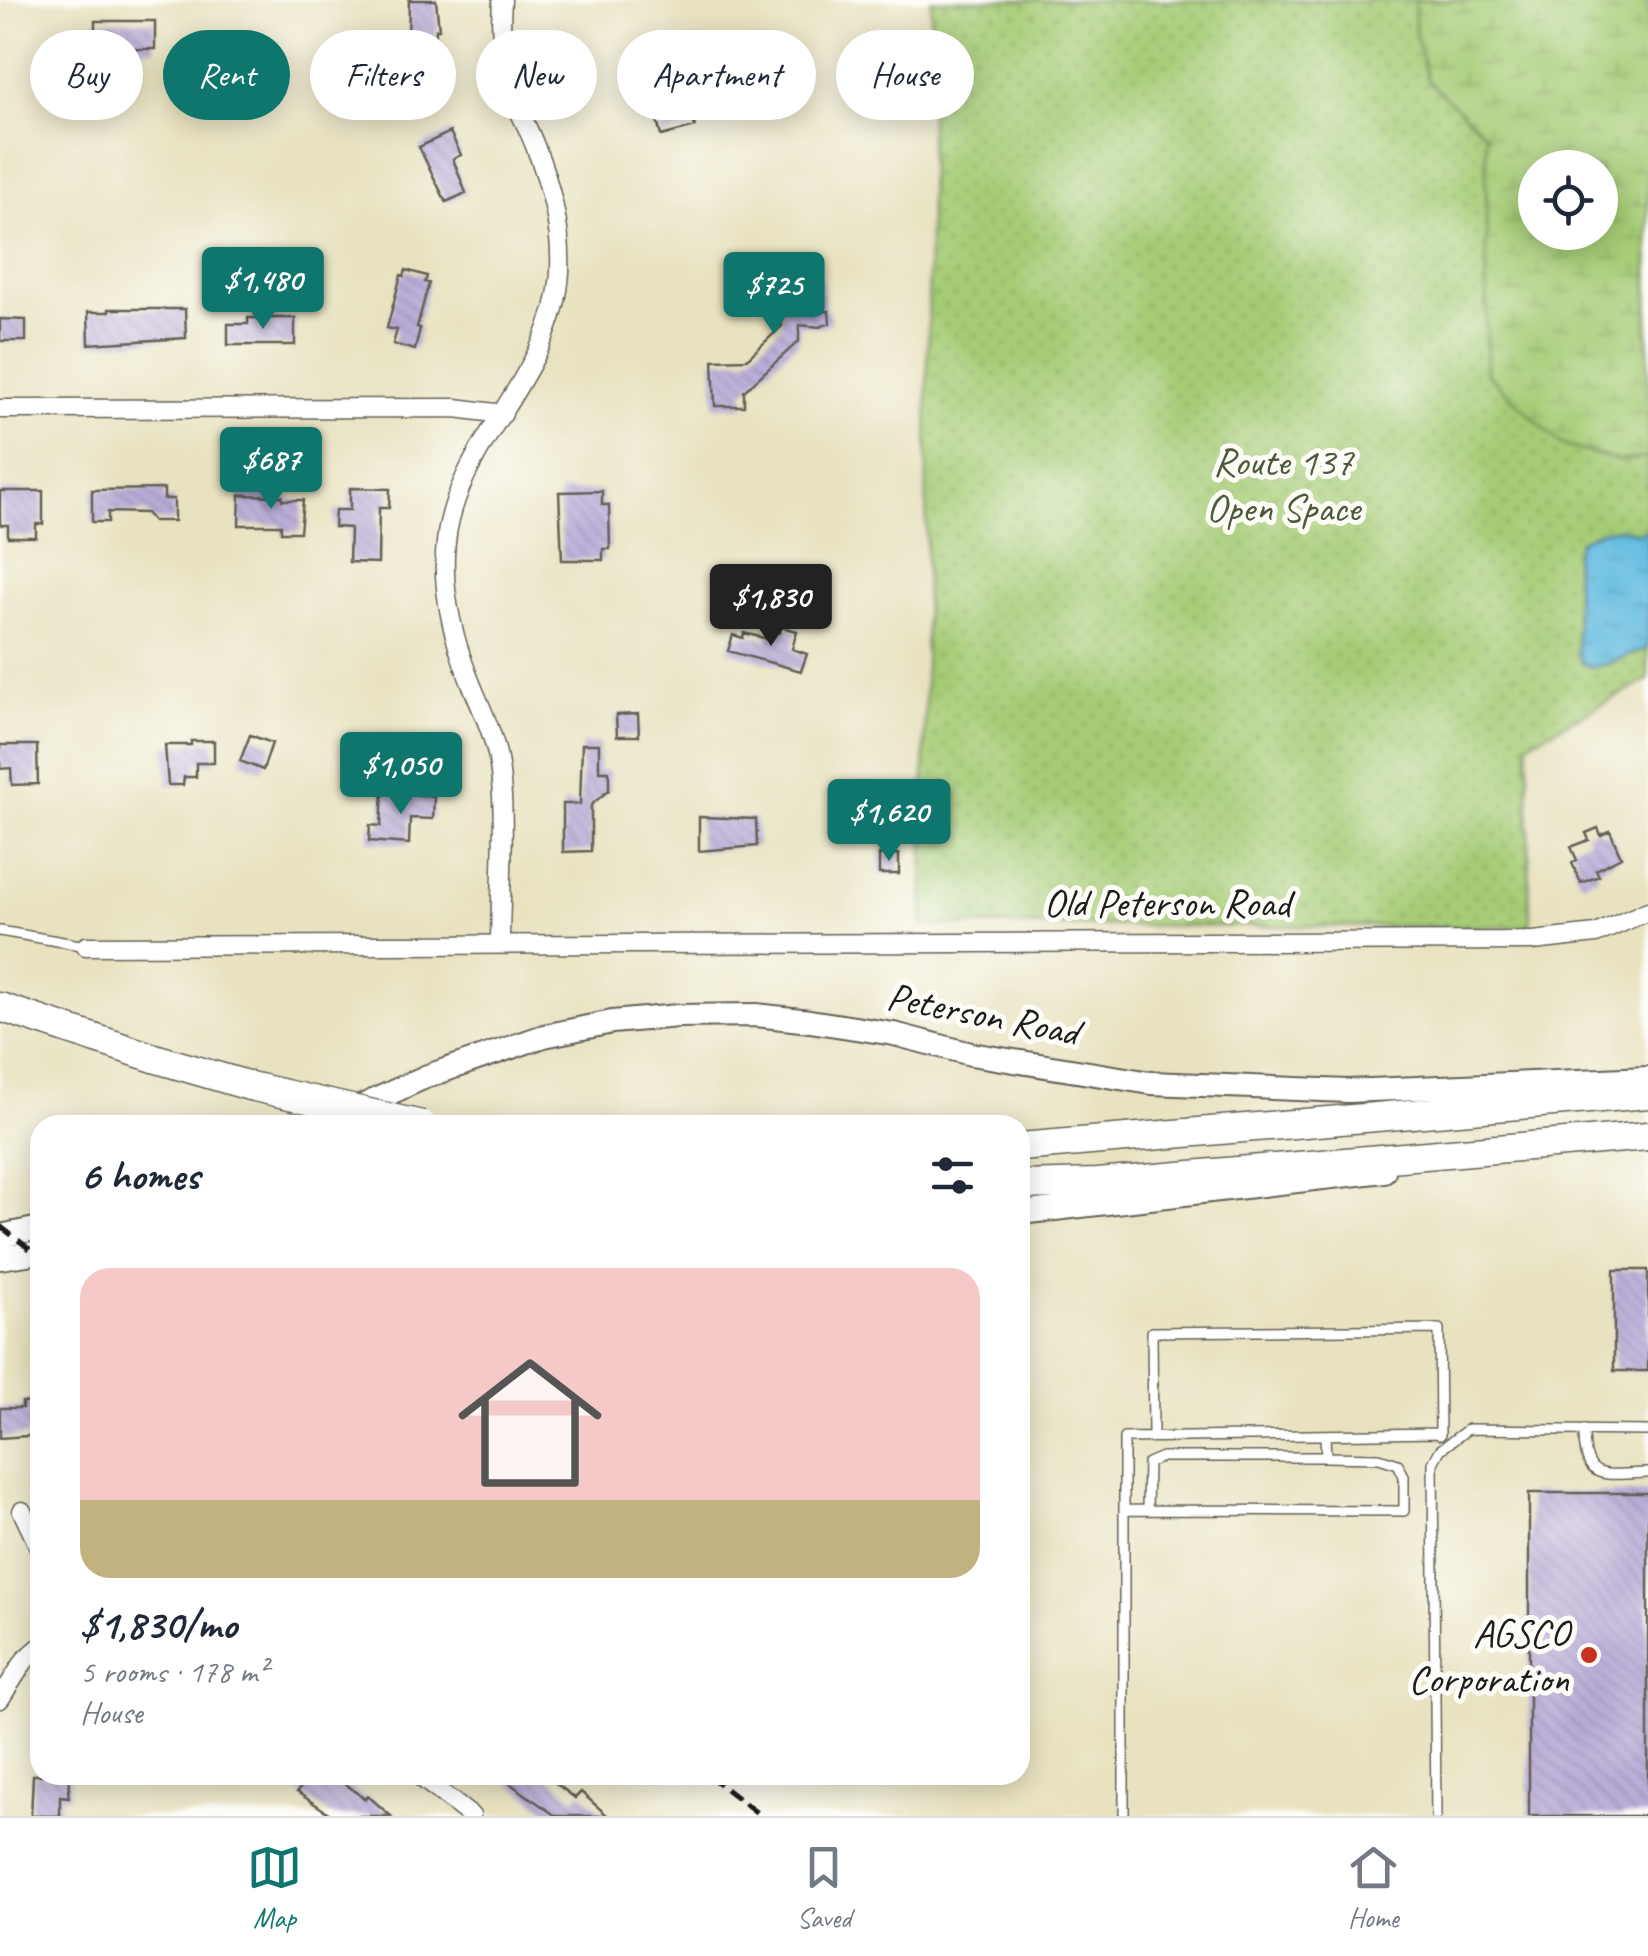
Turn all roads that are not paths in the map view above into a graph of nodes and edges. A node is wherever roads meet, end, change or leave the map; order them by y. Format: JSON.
{"nodes":[{"id":1,"x":502,"y":0,"type":"edge"},
{"id":2,"x":0,"y":409,"type":"edge"},
{"id":3,"x":502,"y":414,"type":"junction"},
{"id":4,"x":1648,"y":912,"type":"edge"},
{"id":5,"x":0,"y":930,"type":"edge"},
{"id":6,"x":500,"y":944,"type":"junction"},
{"id":7,"x":86,"y":946,"type":"joint"},
{"id":8,"x":0,"y":1007,"type":"edge"},
{"id":9,"x":1648,"y":1078,"type":"edge"},
{"id":10,"x":1648,"y":1094,"type":"edge"},
{"id":11,"x":343,"y":1115,"type":"edge"},
{"id":12,"x":378,"y":1115,"type":"edge"},
{"id":13,"x":1648,"y":1137,"type":"edge"},
{"id":14,"x":1030,"y":1146,"type":"edge"},
{"id":15,"x":1030,"y":1184,"type":"edge"},
{"id":16,"x":1030,"y":1211,"type":"edge"},
{"id":17,"x":30,"y":1230,"type":"edge"},
{"id":18,"x":0,"y":1236,"type":"edge"},
{"id":19,"x":30,"y":1254,"type":"edge"},
{"id":20,"x":0,"y":1258,"type":"edge"},
{"id":21,"x":1584,"y":1430,"type":"junction"},
{"id":22,"x":1648,"y":1430,"type":"edge"},
{"id":23,"x":1324,"y":1434,"type":"junction"},
{"id":24,"x":1440,"y":1434,"type":"junction"},
{"id":25,"x":1153,"y":1437,"type":"junction"},
{"id":26,"x":1440,"y":1450,"type":"junction"},
{"id":27,"x":1326,"y":1458,"type":"junction"},
{"id":28,"x":1648,"y":1474,"type":"edge"},
{"id":29,"x":1124,"y":1510,"type":"junction"},
{"id":30,"x":1147,"y":1510,"type":"junction"},
{"id":31,"x":22,"y":1511,"type":"dead end"},
{"id":32,"x":30,"y":1528,"type":"edge"},
{"id":33,"x":30,"y":1656,"type":"edge"},
{"id":34,"x":0,"y":1699,"type":"edge"},
{"id":35,"x":431,"y":1785,"type":"edge"},
{"id":36,"x":471,"y":1816,"type":"edge"},
{"id":37,"x":1124,"y":1816,"type":"edge"},
{"id":38,"x":1436,"y":1816,"type":"edge"}],
"edges":[{"from":1,"to":3,"type":"street"},
{"from":2,"to":3,"type":"street"},
{"from":3,"to":6,"type":"street"},
{"from":4,"to":6,"type":"street","name":"Old Peterson Road"},
{"from":5,"to":7,"type":"lane"},
{"from":6,"to":7,"type":"street"},
{"from":8,"to":12,"type":"main road","bridge":true},
{"from":9,"to":11,"type":"main road","name":"Peterson Road"},
{"from":10,"to":14,"type":"main road"},
{"from":13,"to":15,"type":"main road"},
{"from":13,"to":16,"type":"main road"},
{"from":17,"to":18,"type":"main road"},
{"from":19,"to":20,"type":"main road"},
{"from":21,"to":22,"type":"lane"},
{"from":21,"to":26,"type":"lane"},
{"from":21,"to":28,"type":"lane"},
{"from":23,"to":24,"type":"lane"},
{"from":23,"to":25,"type":"lane"},
{"from":23,"to":27,"type":"lane"},
{"from":24,"to":25,"type":"lane"},
{"from":24,"to":26,"type":"lane"},
{"from":25,"to":29,"type":"lane"},
{"from":26,"to":38,"type":"lane"},
{"from":27,"to":30,"type":"lane"},
{"from":27,"to":30,"type":"lane"},
{"from":29,"to":30,"type":"lane"},
{"from":29,"to":37,"type":"lane"},
{"from":31,"to":32,"type":"street"},
{"from":33,"to":34,"type":"street"},
{"from":35,"to":36,"type":"street"}]}
